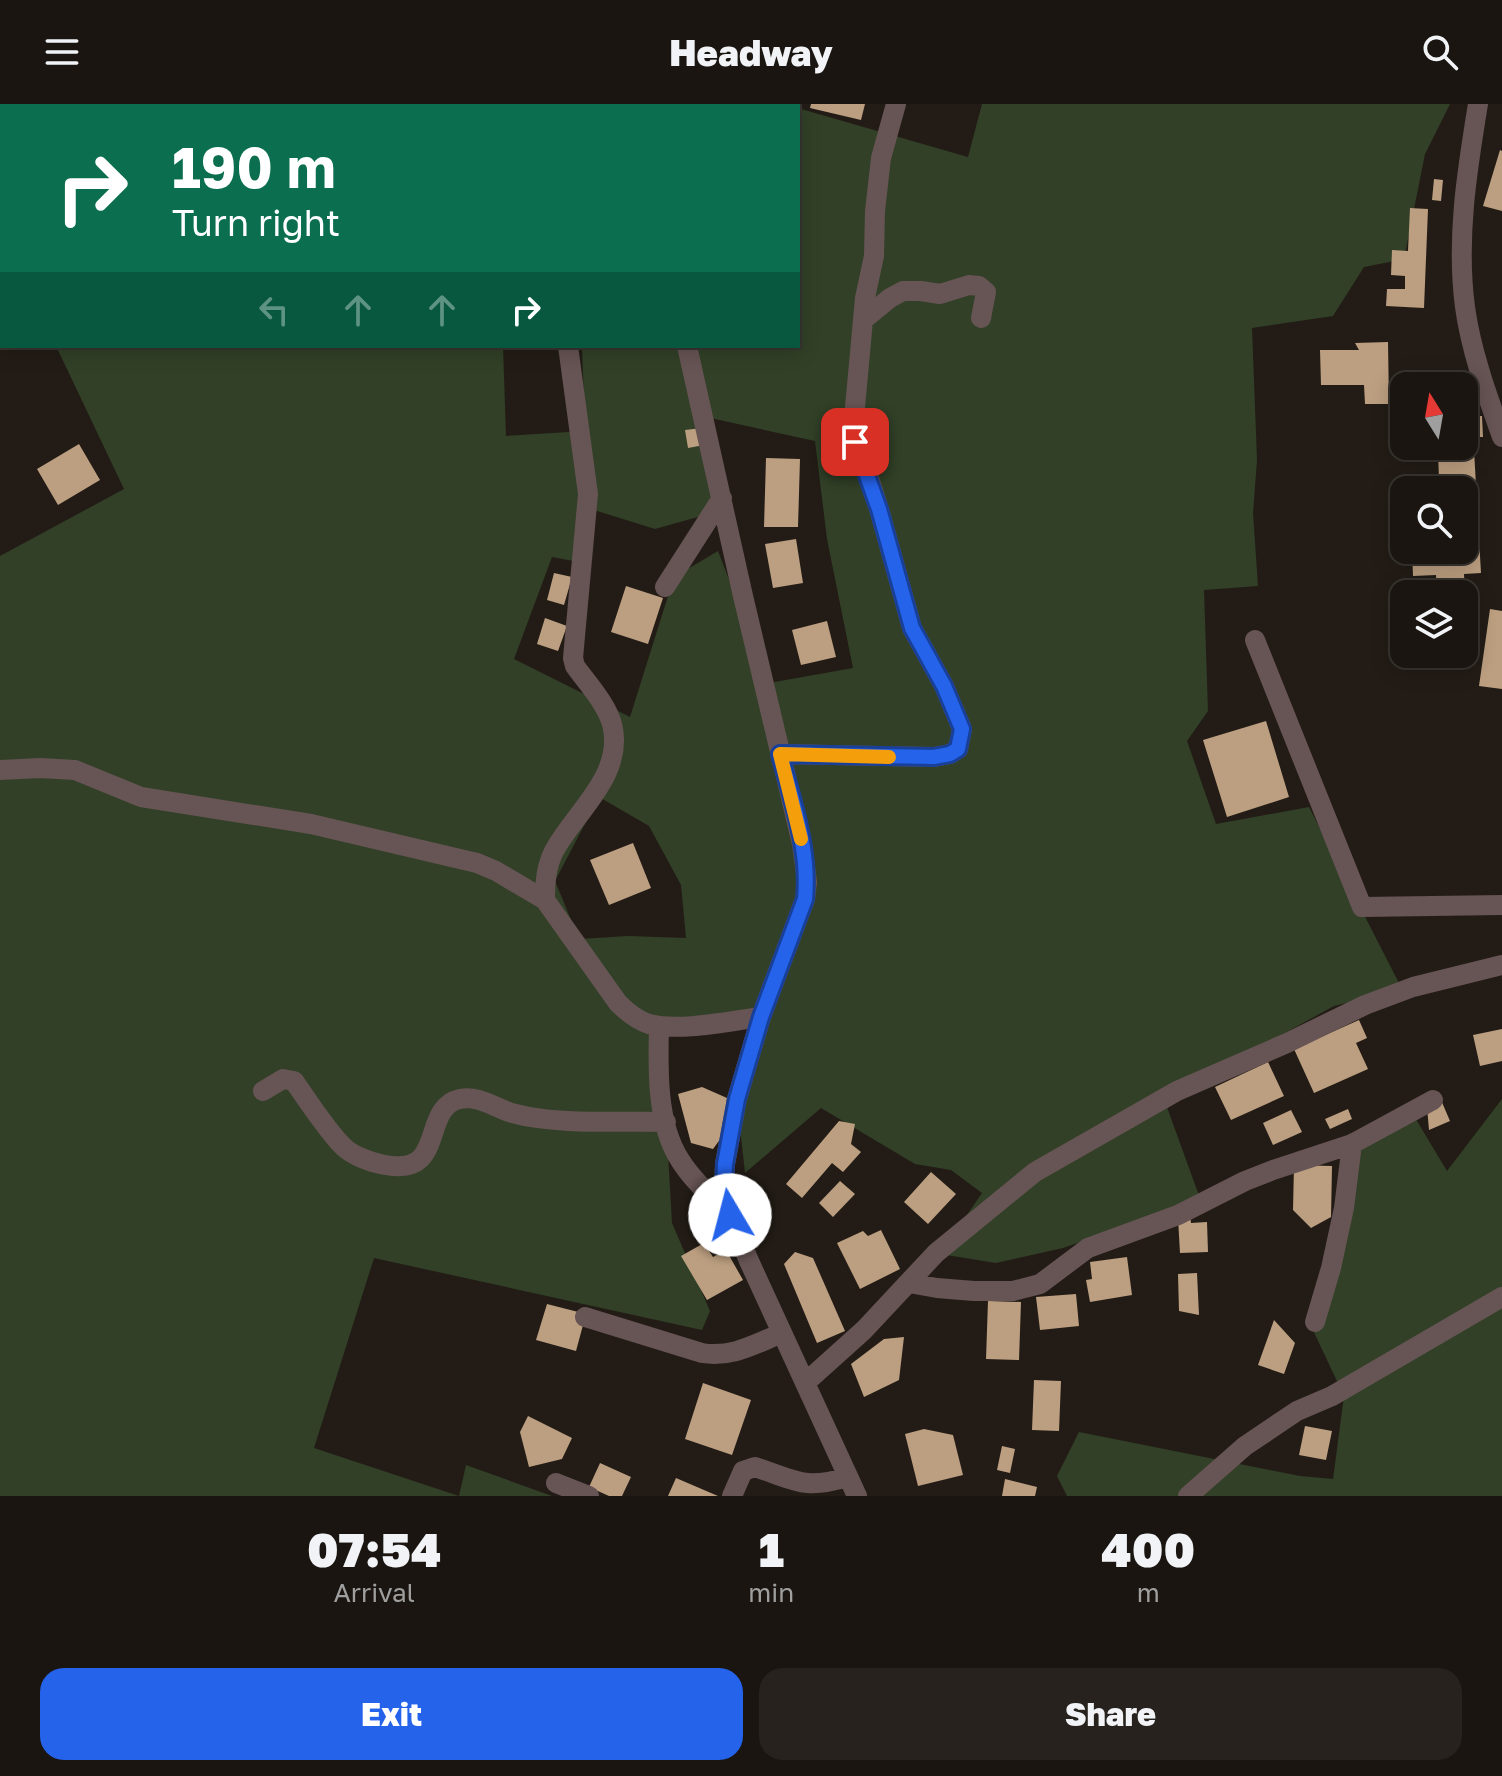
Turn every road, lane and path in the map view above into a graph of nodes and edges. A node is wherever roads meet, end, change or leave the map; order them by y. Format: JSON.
{"nodes":[{"id":1,"x":896,"y":104,"type":"edge"},
{"id":2,"x":1478,"y":104,"type":"edge"},
{"id":3,"x":981,"y":318,"type":"dead end"},
{"id":4,"x":863,"y":320,"type":"junction"},
{"id":5,"x":568,"y":348,"type":"edge"},
{"id":6,"x":687,"y":348,"type":"edge"},
{"id":7,"x":1502,"y":437,"type":"edge"},
{"id":8,"x":722,"y":498,"type":"junction"},
{"id":9,"x":665,"y":587,"type":"dead end"},
{"id":10,"x":1255,"y":640,"type":"dead end"},
{"id":11,"x":780,"y":754,"type":"junction"},
{"id":12,"x":0,"y":770,"type":"edge"},
{"id":13,"x":545,"y":900,"type":"junction"},
{"id":14,"x":1502,"y":905,"type":"edge"},
{"id":15,"x":1502,"y":965,"type":"edge"},
{"id":16,"x":761,"y":1017,"type":"junction"},
{"id":17,"x":659,"y":1026,"type":"junction"},
{"id":18,"x":263,"y":1091,"type":"dead end"},
{"id":19,"x":1433,"y":1100,"type":"dead end"},
{"id":20,"x":666,"y":1122,"type":"junction"},
{"id":21,"x":1352,"y":1144,"type":"junction"},
{"id":22,"x":730,"y":1215,"type":"junction"},
{"id":23,"x":909,"y":1283,"type":"junction"},
{"id":24,"x":1502,"y":1297,"type":"edge"},
{"id":25,"x":585,"y":1317,"type":"dead end"},
{"id":26,"x":1315,"y":1322,"type":"dead end"},
{"id":27,"x":782,"y":1333,"type":"junction"},
{"id":28,"x":805,"y":1383,"type":"junction"},
{"id":29,"x":556,"y":1483,"type":"dead end"},
{"id":30,"x":853,"y":1490,"type":"edge"},
{"id":31,"x":589,"y":1496,"type":"edge"},
{"id":32,"x":732,"y":1496,"type":"edge"},
{"id":33,"x":1188,"y":1496,"type":"edge"}],
"edges":[{"from":1,"to":4,"type":"street"},
{"from":2,"to":7,"type":"street"},
{"from":3,"to":4,"type":"street"},
{"from":4,"to":11,"type":"street"},
{"from":5,"to":13,"type":"street"},
{"from":6,"to":8,"type":"street"},
{"from":8,"to":9,"type":"street"},
{"from":8,"to":11,"type":"street"},
{"from":10,"to":14,"type":"street"},
{"from":11,"to":16,"type":"street"},
{"from":12,"to":13,"type":"street"},
{"from":13,"to":17,"type":"street"},
{"from":15,"to":23,"type":"street"},
{"from":16,"to":17,"type":"street"},
{"from":16,"to":22,"type":"street"},
{"from":17,"to":20,"type":"street"},
{"from":18,"to":20,"type":"street"},
{"from":19,"to":21,"type":"street"},
{"from":20,"to":22,"type":"street"},
{"from":21,"to":23,"type":"street"},
{"from":21,"to":26,"type":"street"},
{"from":22,"to":27,"type":"street"},
{"from":23,"to":28,"type":"street"},
{"from":24,"to":33,"type":"street"},
{"from":25,"to":27,"type":"street"},
{"from":27,"to":28,"type":"street"},
{"from":28,"to":30,"type":"street"},
{"from":29,"to":31,"type":"street"},
{"from":30,"to":32,"type":"street"}]}
